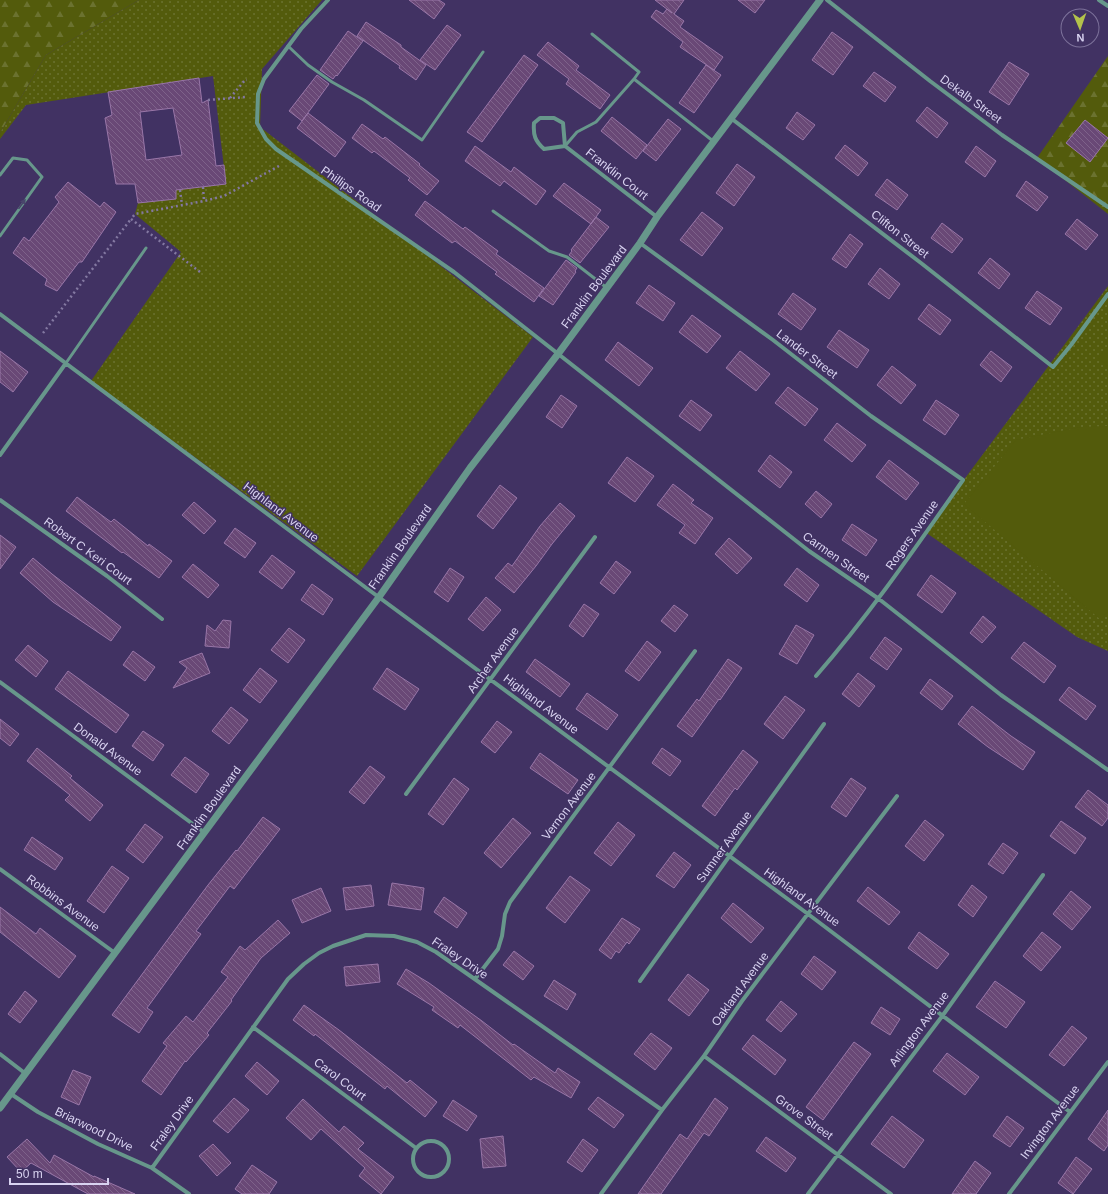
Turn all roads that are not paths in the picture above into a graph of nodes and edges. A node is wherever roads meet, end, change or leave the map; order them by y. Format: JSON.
{"nodes":[{"id":1,"x":328,"y":0,"type":"edge"},
{"id":2,"x":820,"y":0,"type":"edge"},
{"id":3,"x":827,"y":0,"type":"edge"},
{"id":4,"x":1099,"y":0,"type":"edge"},
{"id":5,"x":1106,"y":3,"type":"edge"},
{"id":6,"x":592,"y":34,"type":"dead end"},
{"id":7,"x":288,"y":46,"type":"junction"},
{"id":8,"x":483,"y":52,"type":"dead end"},
{"id":9,"x":634,"y":79,"type":"junction"},
{"id":10,"x":732,"y":119,"type":"junction"},
{"id":11,"x":715,"y":142,"type":"junction"},
{"id":12,"x":565,"y":146,"type":"junction"},
{"id":13,"x":0,"y":176,"type":"edge"},
{"id":14,"x":1108,"y":207,"type":"edge"},
{"id":15,"x":493,"y":211,"type":"dead end"},
{"id":16,"x":657,"y":217,"type":"junction"},
{"id":17,"x":0,"y":236,"type":"edge"},
{"id":18,"x":640,"y":243,"type":"junction"},
{"id":19,"x":146,"y":248,"type":"dead end"},
{"id":20,"x":607,"y":288,"type":"junction"},
{"id":21,"x":1108,"y":294,"type":"edge"},
{"id":22,"x":0,"y":314,"type":"edge"},
{"id":23,"x":558,"y":354,"type":"junction"},
{"id":24,"x":66,"y":363,"type":"junction"},
{"id":25,"x":0,"y":455,"type":"edge"},
{"id":26,"x":963,"y":480,"type":"joint"},
{"id":27,"x":0,"y":500,"type":"edge"},
{"id":28,"x":595,"y":537,"type":"dead end"},
{"id":29,"x":379,"y":597,"type":"junction"},
{"id":30,"x":879,"y":599,"type":"junction"},
{"id":31,"x":162,"y":619,"type":"dead end"},
{"id":32,"x":696,"y":651,"type":"dead end"},
{"id":33,"x":816,"y":676,"type":"dead end"},
{"id":34,"x":491,"y":679,"type":"junction"},
{"id":35,"x":0,"y":682,"type":"edge"},
{"id":36,"x":824,"y":724,"type":"dead end"},
{"id":37,"x":610,"y":768,"type":"junction"},
{"id":38,"x":1108,"y":770,"type":"edge"},
{"id":39,"x":406,"y":794,"type":"dead end"},
{"id":40,"x":897,"y":796,"type":"dead end"},
{"id":41,"x":205,"y":833,"type":"junction"},
{"id":42,"x":730,"y":857,"type":"junction"},
{"id":43,"x":0,"y":869,"type":"edge"},
{"id":44,"x":1044,"y":875,"type":"dead end"},
{"id":45,"x":808,"y":914,"type":"junction"},
{"id":46,"x":115,"y":954,"type":"junction"},
{"id":47,"x":475,"y":979,"type":"junction"},
{"id":48,"x":640,"y":981,"type":"dead end"},
{"id":49,"x":943,"y":1015,"type":"junction"},
{"id":50,"x":252,"y":1027,"type":"junction"},
{"id":51,"x":0,"y":1054,"type":"edge"},
{"id":52,"x":704,"y":1056,"type":"junction"},
{"id":53,"x":1108,"y":1062,"type":"edge"},
{"id":54,"x":26,"y":1074,"type":"junction"},
{"id":55,"x":11,"y":1094,"type":"junction"},
{"id":56,"x":0,"y":1108,"type":"edge"},
{"id":57,"x":662,"y":1110,"type":"junction"},
{"id":58,"x":1070,"y":1112,"type":"junction"},
{"id":59,"x":416,"y":1148,"type":"junction"},
{"id":60,"x":838,"y":1154,"type":"junction"},
{"id":61,"x":152,"y":1168,"type":"junction"},
{"id":62,"x":189,"y":1194,"type":"edge"},
{"id":63,"x":602,"y":1194,"type":"edge"},
{"id":64,"x":808,"y":1194,"type":"edge"},
{"id":65,"x":891,"y":1194,"type":"edge"},
{"id":66,"x":1009,"y":1194,"type":"edge"}],
"edges":[{"from":1,"to":7,"type":"street","name":"Phillips Road"},
{"from":2,"to":10,"type":"street","name":"Franklin Boulevard"},
{"from":3,"to":14,"type":"street","name":"Dekalb Street"},
{"from":4,"to":5,"type":"street"},
{"from":6,"to":9,"type":"lane"},
{"from":7,"to":8,"type":"lane"},
{"from":7,"to":23,"type":"street","name":"Phillips Road"},
{"from":9,"to":11,"type":"lane"},
{"from":9,"to":12,"type":"lane"},
{"from":10,"to":11,"type":"street","name":"Franklin Boulevard"},
{"from":10,"to":21,"type":"street","name":"Clifton Street"},
{"from":11,"to":16,"type":"street","name":"Franklin Boulevard"},
{"from":12,"to":12,"type":"street"},
{"from":12,"to":16,"type":"street","name":"Franklin Court"},
{"from":17,"to":13,"type":"lane","one_way":true},
{"from":15,"to":20,"type":"lane"},
{"from":16,"to":18,"type":"street","name":"Franklin Boulevard"},
{"from":18,"to":20,"type":"street","name":"Franklin Boulevard"},
{"from":18,"to":26,"type":"street","name":"Lander Street"},
{"from":19,"to":24,"type":"lane"},
{"from":20,"to":23,"type":"street","name":"Franklin Boulevard"},
{"from":22,"to":24,"type":"street","name":"Highland Avenue"},
{"from":23,"to":29,"type":"street","name":"Franklin Boulevard"},
{"from":23,"to":30,"type":"street","name":"Carmen Street"},
{"from":24,"to":25,"type":"street"},
{"from":24,"to":29,"type":"street","name":"Highland Avenue"},
{"from":26,"to":30,"type":"street","name":"Rogers Avenue"},
{"from":27,"to":31,"type":"street","name":"Robert C Keri Court"},
{"from":28,"to":34,"type":"street","name":"Archer Avenue"},
{"from":29,"to":34,"type":"street","name":"Highland Avenue"},
{"from":29,"to":41,"type":"street","name":"Franklin Boulevard"},
{"from":30,"to":33,"type":"street","name":"Rogers Avenue"},
{"from":30,"to":38,"type":"street","name":"Carmen Street"},
{"from":32,"to":37,"type":"street","name":"Vernon Avenue"},
{"from":34,"to":37,"type":"street","name":"Highland Avenue"},
{"from":34,"to":39,"type":"street","name":"Archer Avenue"},
{"from":35,"to":41,"type":"street","name":"Donald Avenue"},
{"from":36,"to":42,"type":"street","name":"Sumner Avenue"},
{"from":37,"to":42,"type":"street","name":"Highland Avenue"},
{"from":37,"to":47,"type":"street","name":"Vernon Avenue"},
{"from":40,"to":45,"type":"street","name":"Oakland Avenue"},
{"from":41,"to":46,"type":"street","name":"Franklin Boulevard"},
{"from":42,"to":45,"type":"street","name":"Highland Avenue"},
{"from":42,"to":48,"type":"street","name":"Sumner Avenue"},
{"from":43,"to":46,"type":"street","name":"Robbins Avenue"},
{"from":44,"to":49,"type":"street","name":"Arlington Avenue"},
{"from":45,"to":49,"type":"street","name":"Highland Avenue"},
{"from":45,"to":52,"type":"street","name":"Oakland Avenue"},
{"from":46,"to":54,"type":"street","name":"Franklin Boulevard"},
{"from":47,"to":50,"type":"street","name":"Fraley Drive"},
{"from":47,"to":57,"type":"street","name":"Fraley Drive"},
{"from":49,"to":58,"type":"street","name":"Highland Avenue"},
{"from":49,"to":60,"type":"street","name":"Arlington Avenue"},
{"from":50,"to":59,"type":"street","name":"Carol Court"},
{"from":50,"to":61,"type":"street","name":"Fraley Drive"},
{"from":51,"to":54,"type":"street"},
{"from":52,"to":57,"type":"street","name":"Oakland Avenue"},
{"from":52,"to":60,"type":"street","name":"Grove Street"},
{"from":53,"to":58,"type":"street","name":"Irvington Avenue"},
{"from":54,"to":55,"type":"street","name":"Franklin Boulevard"},
{"from":55,"to":56,"type":"street","name":"Franklin Boulevard"},
{"from":55,"to":61,"type":"street","name":"Briarwood Drive"},
{"from":57,"to":63,"type":"street","name":"Oakland Avenue"},
{"from":58,"to":66,"type":"street","name":"Irvington Avenue"},
{"from":59,"to":59,"type":"street"},
{"from":60,"to":64,"type":"street","name":"Arlington Avenue"},
{"from":60,"to":65,"type":"street","name":"Grove Street"},
{"from":61,"to":62,"type":"street","name":"Briarwood Drive"}]}
